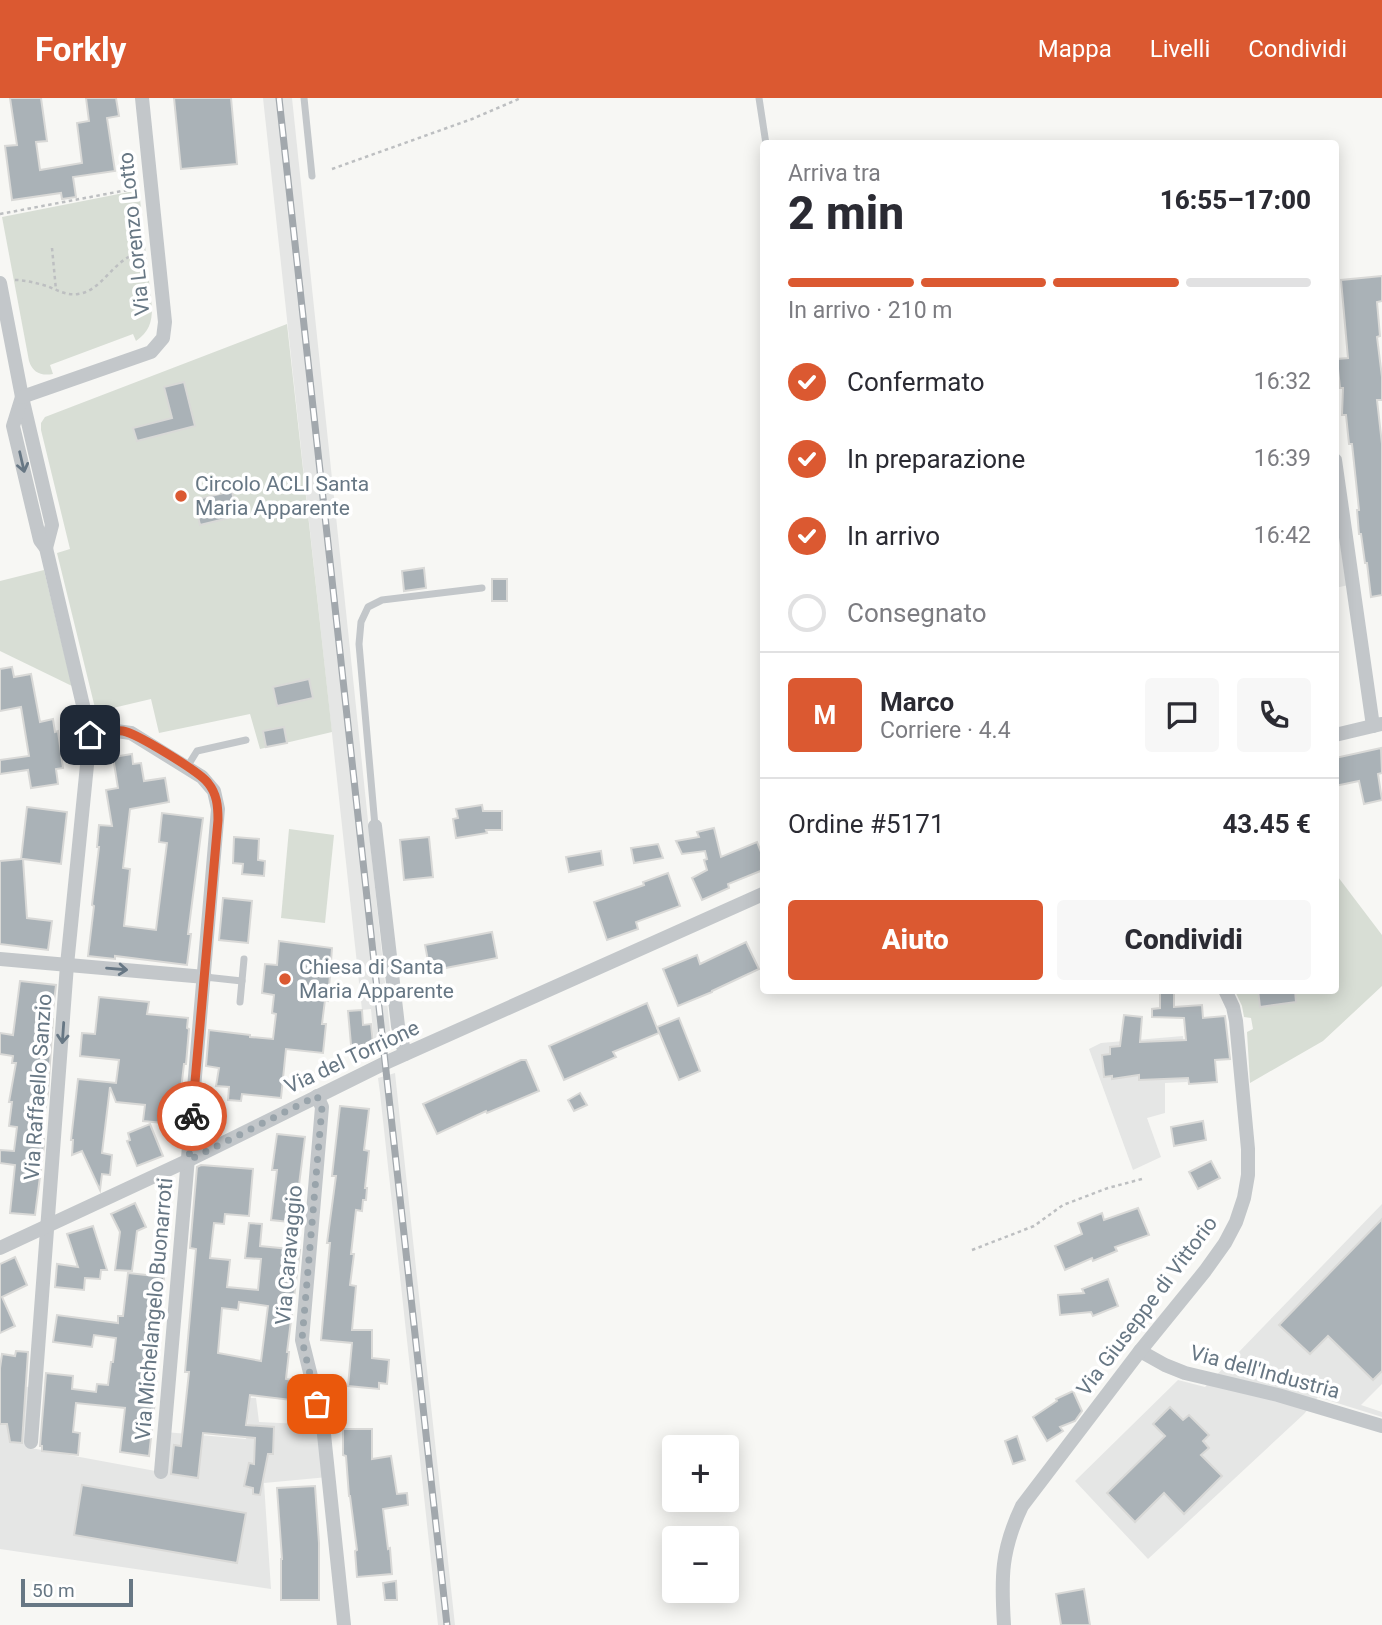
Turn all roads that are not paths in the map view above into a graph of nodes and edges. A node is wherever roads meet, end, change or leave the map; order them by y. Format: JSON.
{"nodes":[{"id":1,"x":142,"y":98,"type":"edge"},
{"id":2,"x":304,"y":98,"type":"edge"},
{"id":3,"x":759,"y":98,"type":"edge"},
{"id":4,"x":765,"y":140,"type":"edge"},
{"id":5,"x":312,"y":176,"type":"dead end"},
{"id":6,"x":6,"y":282,"type":"edge"},
{"id":7,"x":22,"y":397,"type":"junction"},
{"id":8,"x":1339,"y":485,"type":"edge"},
{"id":9,"x":482,"y":588,"type":"dead end"},
{"id":10,"x":1378,"y":724,"type":"edge"},
{"id":11,"x":1339,"y":734,"type":"edge"},
{"id":12,"x":90,"y":735,"type":"junction"},
{"id":13,"x":246,"y":740,"type":"dead end"},
{"id":14,"x":187,"y":767,"type":"junction"},
{"id":15,"x":375,"y":826,"type":"joint"},
{"id":16,"x":760,"y":895,"type":"edge"},
{"id":17,"x":0,"y":959,"type":"edge"},
{"id":18,"x":244,"y":959,"type":"dead end"},
{"id":19,"x":67,"y":965,"type":"junction"},
{"id":20,"x":205,"y":976,"type":"junction"},
{"id":21,"x":242,"y":981,"type":"junction"},
{"id":22,"x":1227,"y":994,"type":"edge"},
{"id":23,"x":240,"y":1002,"type":"dead end"},
{"id":24,"x":405,"y":1054,"type":"junction"},
{"id":25,"x":317,"y":1096,"type":"junction"},
{"id":26,"x":189,"y":1160,"type":"junction"},
{"id":27,"x":49,"y":1224,"type":"junction"},
{"id":28,"x":0,"y":1248,"type":"edge"},
{"id":29,"x":1140,"y":1351,"type":"junction"},
{"id":30,"x":1382,"y":1426,"type":"edge"},
{"id":31,"x":31,"y":1442,"type":"dead end"},
{"id":32,"x":161,"y":1472,"type":"dead end"},
{"id":33,"x":344,"y":1625,"type":"edge"},
{"id":34,"x":1004,"y":1625,"type":"edge"}],
"edges":[{"from":1,"to":7,"type":"street","name":"Via Lorenzo Lotto"},
{"from":2,"to":5,"type":"lane"},
{"from":3,"to":4,"type":"lane"},
{"from":6,"to":7,"type":"street","name":"Via Raffaello Sanzio"},
{"from":7,"to":12,"type":"street","name":"Via Raffaello Sanzio"},
{"from":8,"to":10,"type":"street"},
{"from":9,"to":15,"type":"lane"},
{"from":10,"to":11,"type":"street"},
{"from":12,"to":14,"type":"street","name":"Via Michelangelo Buonarroti"},
{"from":12,"to":19,"type":"street","name":"Via Raffaello Sanzio"},
{"from":13,"to":14,"type":"lane"},
{"from":14,"to":20,"type":"street","name":"Via Michelangelo Buonarroti"},
{"from":15,"to":24,"type":"street"},
{"from":16,"to":24,"type":"street","name":"Via del Torrione"},
{"from":17,"to":19,"type":"street"},
{"from":18,"to":21,"type":"lane"},
{"from":19,"to":20,"type":"street","one_way":true},
{"from":19,"to":27,"type":"street","name":"Via Raffaello Sanzio","one_way":true},
{"from":20,"to":21,"type":"lane"},
{"from":20,"to":26,"type":"street","name":"Via Michelangelo Buonarroti"},
{"from":21,"to":23,"type":"lane"},
{"from":22,"to":29,"type":"street","name":"Via Giuseppe di Vittorio"},
{"from":24,"to":25,"type":"street","name":"Via del Torrione"},
{"from":25,"to":26,"type":"street","name":"Via del Torrione"},
{"from":25,"to":33,"type":"street","name":"Via Caravaggio"},
{"from":26,"to":27,"type":"street","name":"Via del Torrione"},
{"from":26,"to":32,"type":"street","name":"Via Michelangelo Buonarroti"},
{"from":27,"to":28,"type":"street","name":"Via del Torrione"},
{"from":27,"to":31,"type":"street","name":"Via Raffaello Sanzio"},
{"from":29,"to":30,"type":"street","name":"Via dell'Industria"},
{"from":29,"to":34,"type":"street","name":"Via Giuseppe di Vittorio"}]}
